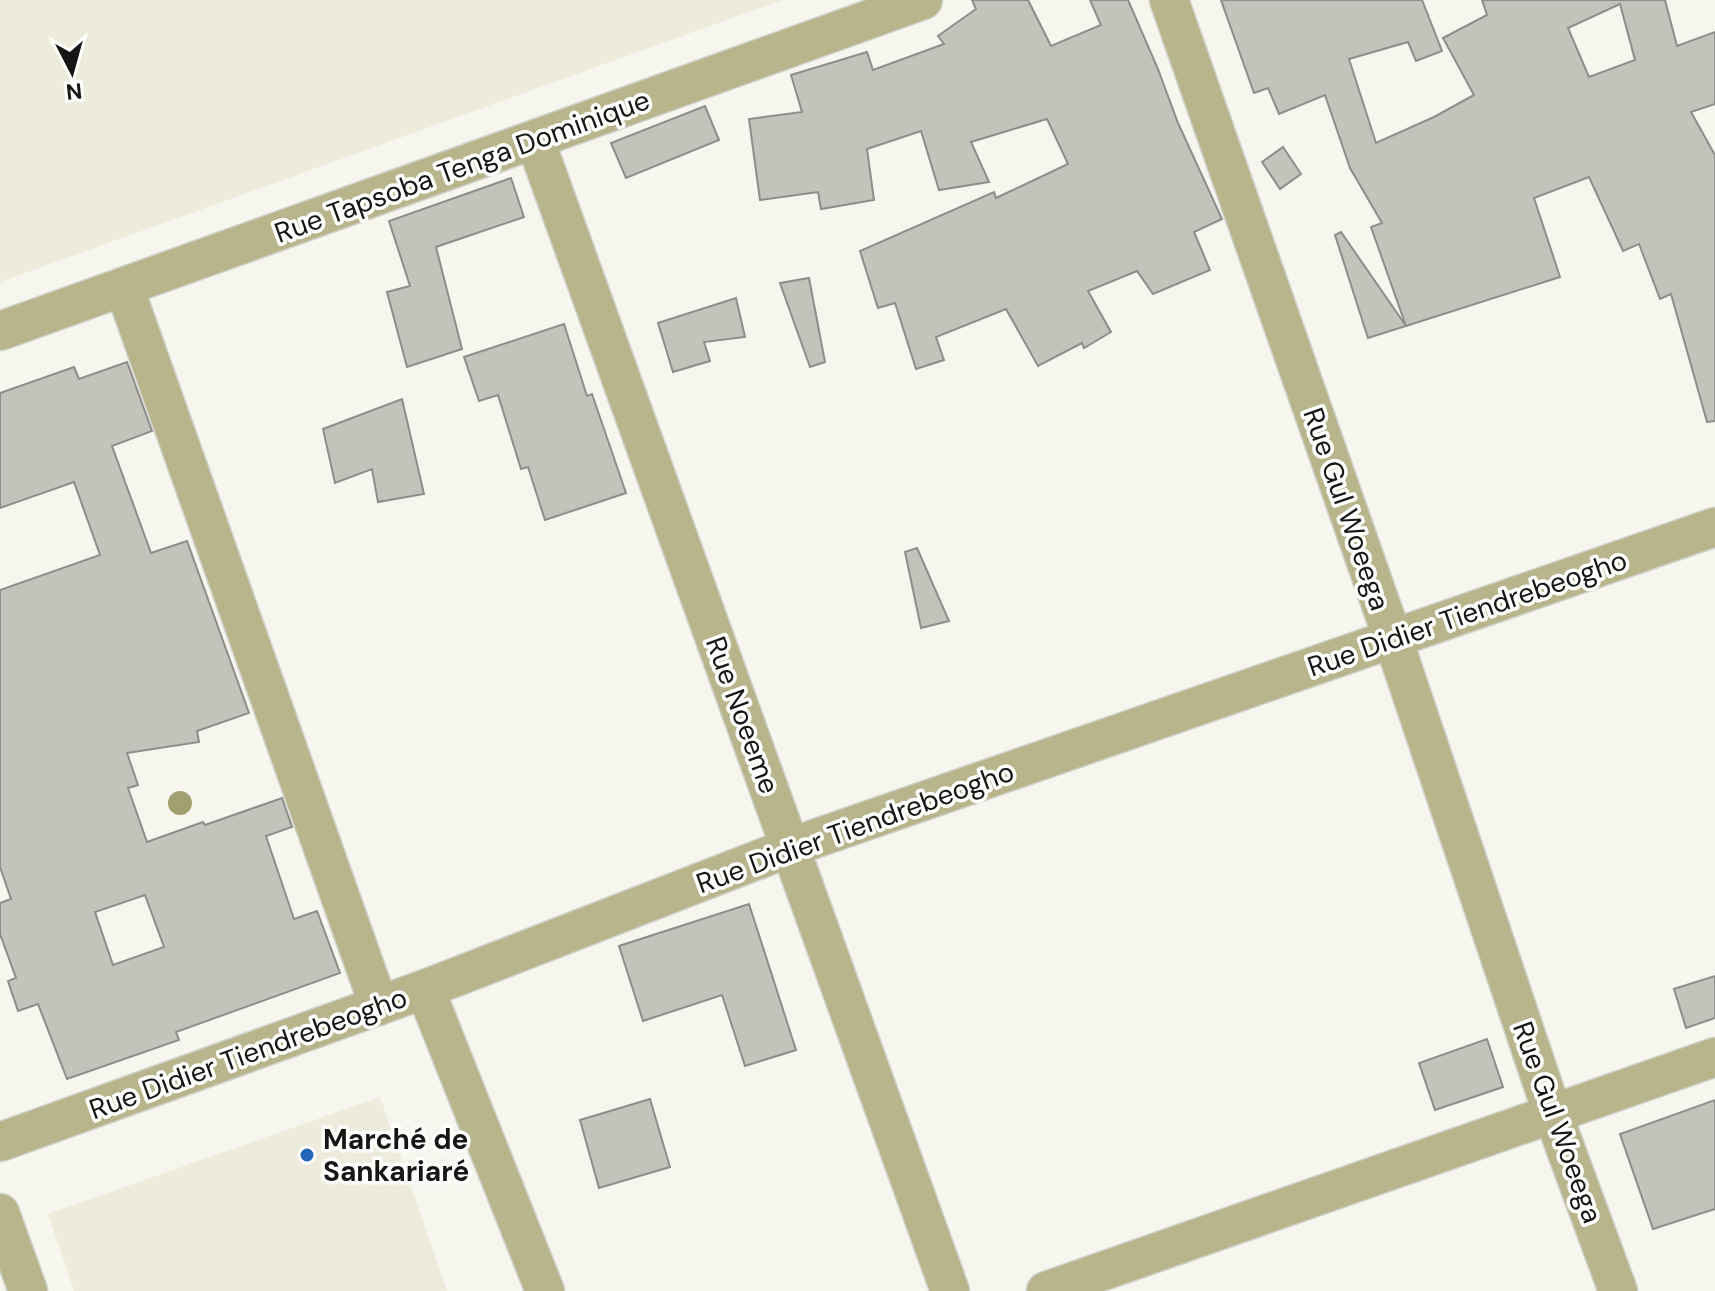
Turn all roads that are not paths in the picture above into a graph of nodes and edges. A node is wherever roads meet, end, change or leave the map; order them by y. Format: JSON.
{"nodes":[{"id":1,"x":923,"y":0,"type":"edge"},
{"id":2,"x":1169,"y":0,"type":"edge"},
{"id":3,"x":535,"y":140,"type":"junction"},
{"id":4,"x":124,"y":287,"type":"junction"},
{"id":5,"x":0,"y":331,"type":"edge"},
{"id":6,"x":1715,"y":527,"type":"edge"},
{"id":7,"x":1393,"y":639,"type":"junction"},
{"id":8,"x":791,"y":847,"type":"junction"},
{"id":9,"x":425,"y":989,"type":"junction"},
{"id":10,"x":379,"y":1006,"type":"junction"},
{"id":11,"x":1715,"y":1057,"type":"edge"},
{"id":12,"x":1552,"y":1112,"type":"junction"},
{"id":13,"x":3,"y":1130,"type":"edge"},
{"id":14,"x":0,"y":1213,"type":"edge"},
{"id":15,"x":28,"y":1291,"type":"edge"},
{"id":16,"x":545,"y":1291,"type":"edge"},
{"id":17,"x":950,"y":1291,"type":"edge"},
{"id":18,"x":1046,"y":1291,"type":"edge"},
{"id":19,"x":1618,"y":1291,"type":"edge"}],
"edges":[{"from":1,"to":3,"type":"street","name":"Rue Tapsoba Tenga Dominique"},
{"from":2,"to":7,"type":"street","name":"Rue Gul Woeega"},
{"from":3,"to":4,"type":"street","name":"Rue Tapsoba Tenga Dominique"},
{"from":3,"to":8,"type":"street","name":"Rue Noeeme"},
{"from":4,"to":5,"type":"street","name":"Rue Tapsoba Tenga Dominique"},
{"from":4,"to":10,"type":"street"},
{"from":6,"to":7,"type":"street","name":"Rue Didier Tiendrebeogho"},
{"from":7,"to":8,"type":"street","name":"Rue Didier Tiendrebeogho"},
{"from":7,"to":12,"type":"street","name":"Rue Gul Woeega"},
{"from":8,"to":9,"type":"street","name":"Rue Didier Tiendrebeogho"},
{"from":8,"to":17,"type":"street","name":"Rue Noeeme"},
{"from":9,"to":10,"type":"street","name":"Rue Didier Tiendrebeogho"},
{"from":9,"to":16,"type":"street"},
{"from":10,"to":13,"type":"street","name":"Rue Didier Tiendrebeogho"},
{"from":11,"to":12,"type":"street"},
{"from":12,"to":18,"type":"street"},
{"from":12,"to":19,"type":"street","name":"Rue Gul Woeega"},
{"from":14,"to":15,"type":"street"}]}
